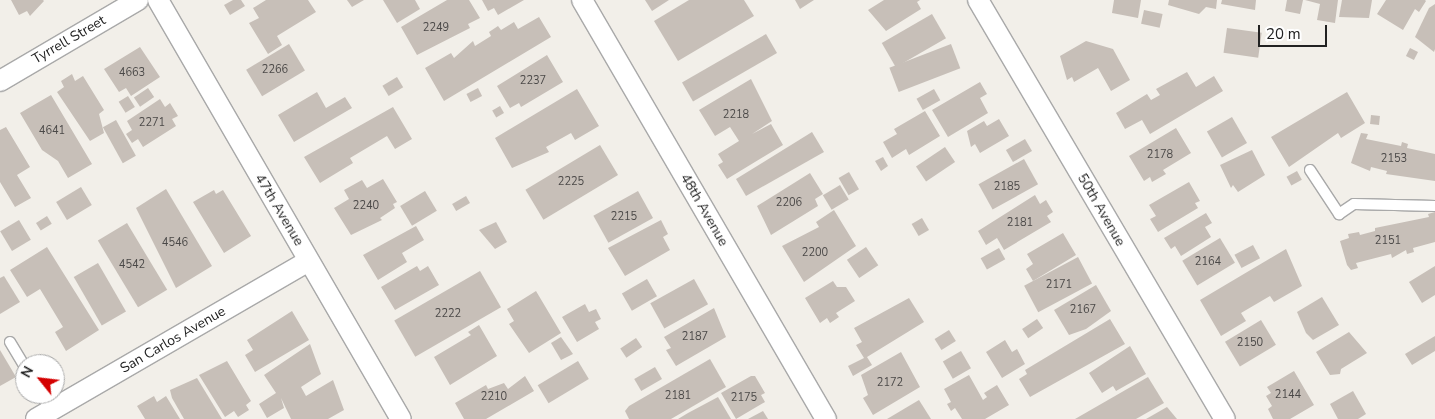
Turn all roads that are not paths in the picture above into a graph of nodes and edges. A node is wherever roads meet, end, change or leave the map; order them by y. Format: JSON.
{"nodes":[{"id":1,"x":138,"y":0,"type":"edge"},
{"id":2,"x":158,"y":0,"type":"edge"},
{"id":3,"x":582,"y":0,"type":"edge"},
{"id":4,"x":978,"y":0,"type":"edge"},
{"id":5,"x":0,"y":81,"type":"edge"},
{"id":6,"x":1310,"y":170,"type":"dead end"},
{"id":7,"x":1435,"y":206,"type":"edge"},
{"id":8,"x":309,"y":261,"type":"junction"},
{"id":9,"x":10,"y":342,"type":"dead end"},
{"id":10,"x":17,"y":354,"type":"edge"},
{"id":11,"x":43,"y":408,"type":"edge"},
{"id":12,"x":401,"y":419,"type":"edge"},
{"id":13,"x":826,"y":419,"type":"edge"},
{"id":14,"x":1225,"y":419,"type":"edge"}],
"edges":[{"from":1,"to":5,"type":"street","name":"Tyrrell Street"},
{"from":2,"to":8,"type":"street","name":"47th Avenue"},
{"from":3,"to":13,"type":"street","name":"48th Avenue"},
{"from":4,"to":14,"type":"street","name":"50th Avenue"},
{"from":6,"to":7,"type":"lane"},
{"from":8,"to":11,"type":"street","name":"San Carlos Avenue"},
{"from":8,"to":12,"type":"street","name":"47th Avenue"},
{"from":9,"to":10,"type":"lane"}]}
